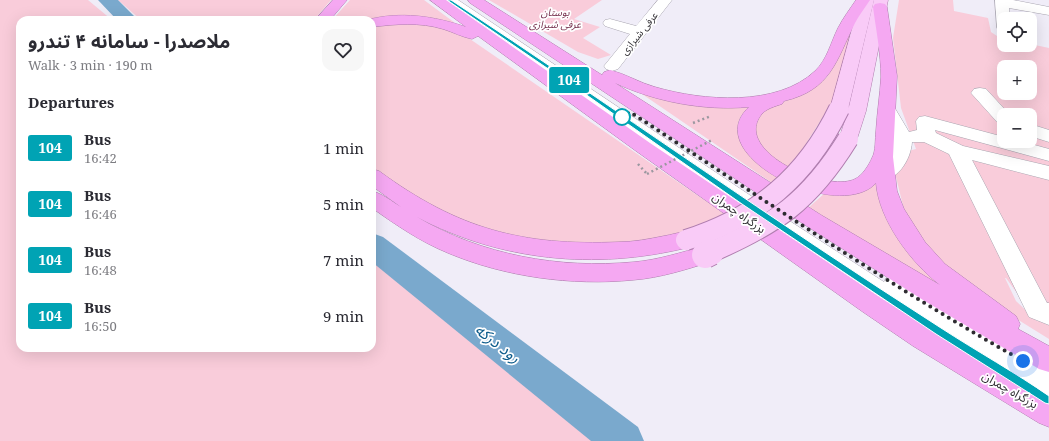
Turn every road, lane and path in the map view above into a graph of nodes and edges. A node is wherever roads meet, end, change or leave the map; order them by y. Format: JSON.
{"nodes":[{"id":1,"x":340,"y":0,"type":"edge"},
{"id":2,"x":437,"y":0,"type":"edge"},
{"id":3,"x":449,"y":0,"type":"edge"},
{"id":4,"x":462,"y":0,"type":"edge"},
{"id":5,"x":475,"y":0,"type":"edge"},
{"id":6,"x":665,"y":0,"type":"edge"},
{"id":7,"x":1002,"y":1,"type":"edge"},
{"id":8,"x":873,"y":2,"type":"edge"},
{"id":9,"x":1049,"y":10,"type":"edge"},
{"id":10,"x":1003,"y":12,"type":"edge"},
{"id":11,"x":326,"y":16,"type":"edge"},
{"id":12,"x":376,"y":22,"type":"edge"},
{"id":13,"x":610,"y":24,"type":"dead end"},
{"id":14,"x":868,"y":27,"type":"junction"},
{"id":15,"x":640,"y":32,"type":"junction"},
{"id":16,"x":508,"y":51,"type":"junction"},
{"id":17,"x":553,"y":51,"type":"junction"},
{"id":18,"x":612,"y":66,"type":"dead end"},
{"id":19,"x":980,"y":93,"type":"dead end"},
{"id":20,"x":780,"y":97,"type":"junction"},
{"id":21,"x":887,"y":109,"type":"junction"},
{"id":22,"x":997,"y":111,"type":"edge"},
{"id":23,"x":714,"y":115,"type":"dead end"},
{"id":24,"x":694,"y":123,"type":"dead end"},
{"id":25,"x":1037,"y":132,"type":"edge"},
{"id":26,"x":927,"y":136,"type":"junction"},
{"id":27,"x":1049,"y":136,"type":"edge"},
{"id":28,"x":902,"y":139,"type":"junction"},
{"id":29,"x":712,"y":140,"type":"dead end"},
{"id":30,"x":957,"y":150,"type":"junction"},
{"id":31,"x":1049,"y":156,"type":"edge"},
{"id":32,"x":884,"y":165,"type":"junction"},
{"id":33,"x":1049,"y":173,"type":"edge"},
{"id":34,"x":647,"y":174,"type":"dead end"},
{"id":35,"x":376,"y":179,"type":"edge"},
{"id":36,"x":376,"y":201,"type":"edge"},
{"id":37,"x":686,"y":240,"type":"joint"},
{"id":38,"x":705,"y":255,"type":"joint"},
{"id":39,"x":1049,"y":314,"type":"edge"},
{"id":40,"x":1049,"y":357,"type":"edge"},
{"id":41,"x":1049,"y":360,"type":"edge"},
{"id":42,"x":1049,"y":376,"type":"edge"},
{"id":43,"x":1049,"y":399,"type":"edge"},
{"id":44,"x":1049,"y":413,"type":"edge"}],
"edges":[{"from":1,"to":11,"type":"highway"},
{"from":2,"to":16,"type":"highway","name":"بزرگراه چمران"},
{"from":3,"to":43,"type":"street"},
{"from":4,"to":42,"type":"street"},
{"from":5,"to":17,"type":"highway"},
{"from":6,"to":15,"type":"street","name":"عرفی شیرازی"},
{"from":7,"to":9,"type":"street"},
{"from":7,"to":10,"type":"street"},
{"from":8,"to":14,"type":"main road"},
{"from":8,"to":20,"type":"highway"},
{"from":8,"to":21,"type":"highway"},
{"from":12,"to":16,"type":"highway"},
{"from":13,"to":15,"type":"street"},
{"from":14,"to":37,"type":"main road","bridge":true},
{"from":14,"to":38,"type":"main road","bridge":true},
{"from":15,"to":18,"type":"street","name":"عرفی شیرازی"},
{"from":16,"to":44,"type":"highway","name":"بزرگراه چمران"},
{"from":17,"to":20,"type":"highway"},
{"from":17,"to":41,"type":"highway"},
{"from":19,"to":22,"type":"street"},
{"from":20,"to":32,"type":"highway"},
{"from":21,"to":28,"type":"street"},
{"from":21,"to":32,"type":"highway"},
{"from":23,"to":24,"type":"path"},
{"from":25,"to":27,"type":"street"},
{"from":26,"to":28,"type":"street"},
{"from":26,"to":30,"type":"street"},
{"from":26,"to":31,"type":"street"},
{"from":28,"to":32,"type":"street"},
{"from":29,"to":34,"type":"path","bridge":true},
{"from":30,"to":33,"type":"street"},
{"from":30,"to":39,"type":"street"},
{"from":32,"to":40,"type":"highway"},
{"from":35,"to":37,"type":"highway"},
{"from":36,"to":38,"type":"highway"}]}
